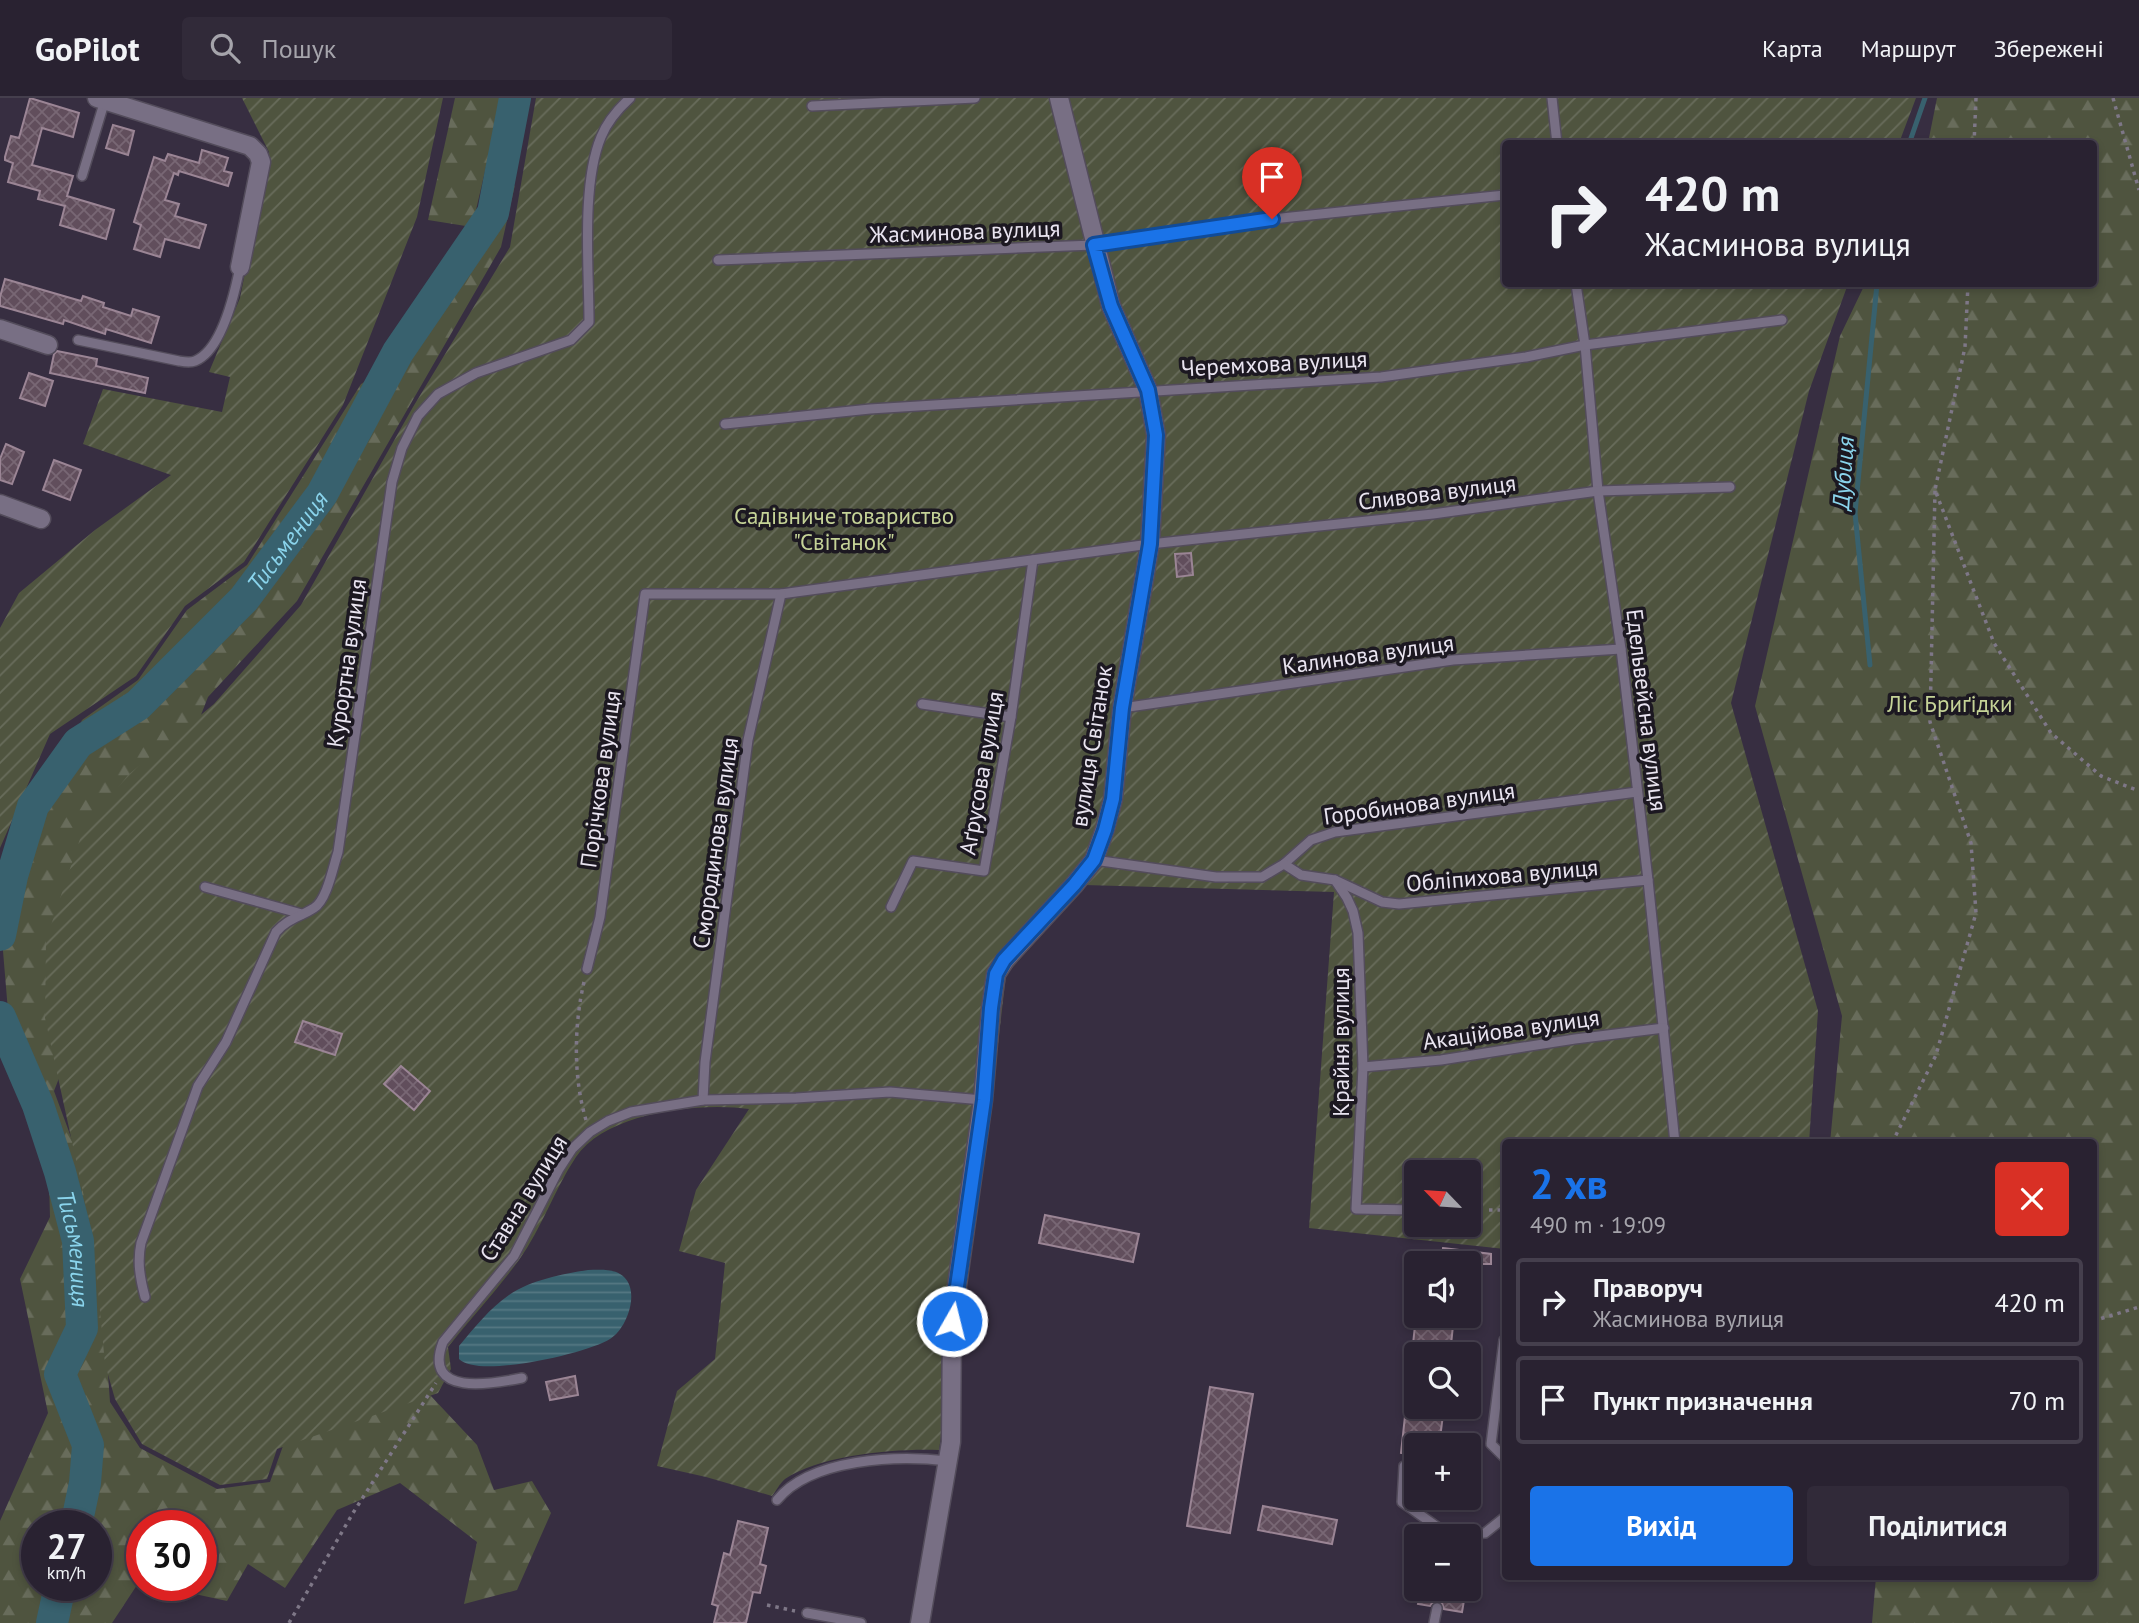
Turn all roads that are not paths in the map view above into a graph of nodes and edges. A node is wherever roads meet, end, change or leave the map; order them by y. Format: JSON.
{"nodes":[{"id":1,"x":630,"y":98,"type":"edge"},
{"id":2,"x":975,"y":98,"type":"edge"},
{"id":3,"x":1059,"y":98,"type":"edge"},
{"id":4,"x":1552,"y":98,"type":"edge"},
{"id":5,"x":101,"y":99,"type":"edge"},
{"id":6,"x":812,"y":106,"type":"dead end"},
{"id":7,"x":1557,"y":140,"type":"edge"},
{"id":8,"x":82,"y":176,"type":"dead end"},
{"id":9,"x":1502,"y":195,"type":"edge"},
{"id":10,"x":1094,"y":245,"type":"junction"},
{"id":11,"x":718,"y":260,"type":"dead end"},
{"id":12,"x":240,"y":267,"type":"joint"},
{"id":13,"x":1576,"y":287,"type":"edge"},
{"id":14,"x":1782,"y":320,"type":"dead end"},
{"id":15,"x":0,"y":329,"type":"edge"},
{"id":16,"x":78,"y":340,"type":"dead end"},
{"id":17,"x":48,"y":345,"type":"dead end"},
{"id":18,"x":1585,"y":345,"type":"junction"},
{"id":19,"x":1148,"y":390,"type":"junction"},
{"id":20,"x":724,"y":424,"type":"dead end"},
{"id":21,"x":1730,"y":487,"type":"dead end"},
{"id":22,"x":1598,"y":491,"type":"junction"},
{"id":23,"x":0,"y":504,"type":"edge"},
{"id":24,"x":41,"y":519,"type":"dead end"},
{"id":25,"x":1150,"y":544,"type":"junction"},
{"id":26,"x":1033,"y":560,"type":"junction"},
{"id":27,"x":645,"y":594,"type":"joint"},
{"id":28,"x":781,"y":594,"type":"junction"},
{"id":29,"x":1621,"y":649,"type":"junction"},
{"id":30,"x":922,"y":704,"type":"dead end"},
{"id":31,"x":1122,"y":708,"type":"junction"},
{"id":32,"x":1011,"y":717,"type":"junction"},
{"id":33,"x":1637,"y":792,"type":"junction"},
{"id":34,"x":1094,"y":860,"type":"junction"},
{"id":35,"x":1284,"y":864,"type":"junction"},
{"id":36,"x":1335,"y":880,"type":"junction"},
{"id":37,"x":1648,"y":880,"type":"junction"},
{"id":38,"x":205,"y":887,"type":"dead end"},
{"id":39,"x":891,"y":907,"type":"dead end"},
{"id":40,"x":302,"y":914,"type":"junction"},
{"id":41,"x":587,"y":969,"type":"road end"},
{"id":42,"x":1664,"y":1028,"type":"junction"},
{"id":43,"x":1363,"y":1067,"type":"junction"},
{"id":44,"x":703,"y":1100,"type":"junction"},
{"id":45,"x":984,"y":1100,"type":"junction"},
{"id":46,"x":1675,"y":1139,"type":"edge"},
{"id":47,"x":1404,"y":1210,"type":"edge"},
{"id":48,"x":145,"y":1297,"type":"dead end"},
{"id":49,"x":1502,"y":1356,"type":"edge"},
{"id":50,"x":523,"y":1378,"type":"dead end"},
{"id":51,"x":1502,"y":1455,"type":"edge"},
{"id":52,"x":948,"y":1461,"type":"junction"},
{"id":53,"x":1404,"y":1466,"type":"dead end"},
{"id":54,"x":777,"y":1500,"type":"dead end"},
{"id":55,"x":1404,"y":1503,"type":"edge"},
{"id":56,"x":1413,"y":1510,"type":"edge"},
{"id":57,"x":1502,"y":1519,"type":"edge"},
{"id":58,"x":1433,"y":1524,"type":"edge"},
{"id":59,"x":1481,"y":1533,"type":"edge"},
{"id":60,"x":1437,"y":1608,"type":"dead end"},
{"id":61,"x":807,"y":1613,"type":"road end"},
{"id":62,"x":861,"y":1623,"type":"edge"},
{"id":63,"x":920,"y":1623,"type":"edge"},
{"id":64,"x":1434,"y":1623,"type":"edge"}],
"edges":[{"from":1,"to":40,"type":"lane","name":"Курортна вулиця"},
{"from":2,"to":6,"type":"lane"},
{"from":3,"to":10,"type":"street","name":"вулиця Світанок"},
{"from":4,"to":7,"type":"lane"},
{"from":5,"to":8,"type":"lane"},
{"from":5,"to":12,"type":"street"},
{"from":9,"to":10,"type":"lane","name":"Жасминова вулиця"},
{"from":10,"to":11,"type":"lane","name":"Жасминова вулиця"},
{"from":10,"to":19,"type":"street","name":"вулиця Світанок"},
{"from":12,"to":16,"type":"lane"},
{"from":13,"to":18,"type":"lane","name":"Едельвейсна вулиця"},
{"from":14,"to":18,"type":"lane","name":"Черемхова вулиця"},
{"from":15,"to":17,"type":"street"},
{"from":18,"to":19,"type":"lane","name":"Черемхова вулиця"},
{"from":18,"to":22,"type":"lane","name":"Едельвейсна вулиця"},
{"from":19,"to":20,"type":"lane","name":"Черемхова вулиця"},
{"from":19,"to":25,"type":"street","name":"вулиця Світанок"},
{"from":21,"to":22,"type":"lane","name":"Сливова вулиця"},
{"from":22,"to":25,"type":"lane","name":"Сливова вулиця"},
{"from":22,"to":29,"type":"lane","name":"Едельвейсна вулиця"},
{"from":23,"to":24,"type":"street"},
{"from":25,"to":26,"type":"lane","name":"Сливова вулиця"},
{"from":25,"to":31,"type":"street","name":"вулиця Світанок"},
{"from":26,"to":28,"type":"lane","name":"Сливова вулиця"},
{"from":26,"to":32,"type":"lane","name":"Аґрусова вулиця"},
{"from":27,"to":28,"type":"lane","name":"Сливова вулиця"},
{"from":27,"to":41,"type":"lane","name":"Порічкова вулиця"},
{"from":28,"to":44,"type":"lane","name":"Смородинова вулиця"},
{"from":29,"to":31,"type":"lane","name":"Калинова вулиця"},
{"from":29,"to":33,"type":"lane","name":"Едельвейсна вулиця"},
{"from":30,"to":32,"type":"lane"},
{"from":31,"to":34,"type":"street","name":"вулиця Світанок"},
{"from":32,"to":39,"type":"lane","name":"Аґрусова вулиця"},
{"from":33,"to":35,"type":"lane","name":"Горобинова вулиця"},
{"from":33,"to":37,"type":"lane","name":"Едельвейсна вулиця"},
{"from":34,"to":35,"type":"lane","name":"Горобинова вулиця"},
{"from":34,"to":45,"type":"street","name":"вулиця Світанок"},
{"from":35,"to":36,"type":"lane","name":"Обліпихова вулиця"},
{"from":36,"to":37,"type":"lane","name":"Обліпихова вулиця"},
{"from":36,"to":43,"type":"lane","name":"Крайня вулиця"},
{"from":37,"to":42,"type":"lane","name":"Едельвейсна вулиця"},
{"from":38,"to":40,"type":"lane"},
{"from":40,"to":48,"type":"lane","name":"Курортна вулиця"},
{"from":42,"to":43,"type":"lane","name":"Акаційова вулиця"},
{"from":42,"to":46,"type":"lane","name":"Едельвейсна вулиця"},
{"from":43,"to":47,"type":"lane","name":"Крайня вулиця"},
{"from":44,"to":45,"type":"lane","name":"Ставна вулиця"},
{"from":44,"to":50,"type":"lane","name":"Ставна вулиця"},
{"from":45,"to":52,"type":"street","name":"вулиця Світанок"},
{"from":49,"to":51,"type":"lane"},
{"from":52,"to":54,"type":"lane"},
{"from":52,"to":63,"type":"street","name":"вулиця Світанок"},
{"from":53,"to":55,"type":"lane"},
{"from":56,"to":58,"type":"lane"},
{"from":57,"to":59,"type":"lane"},
{"from":60,"to":64,"type":"lane"},
{"from":61,"to":62,"type":"lane"}]}
